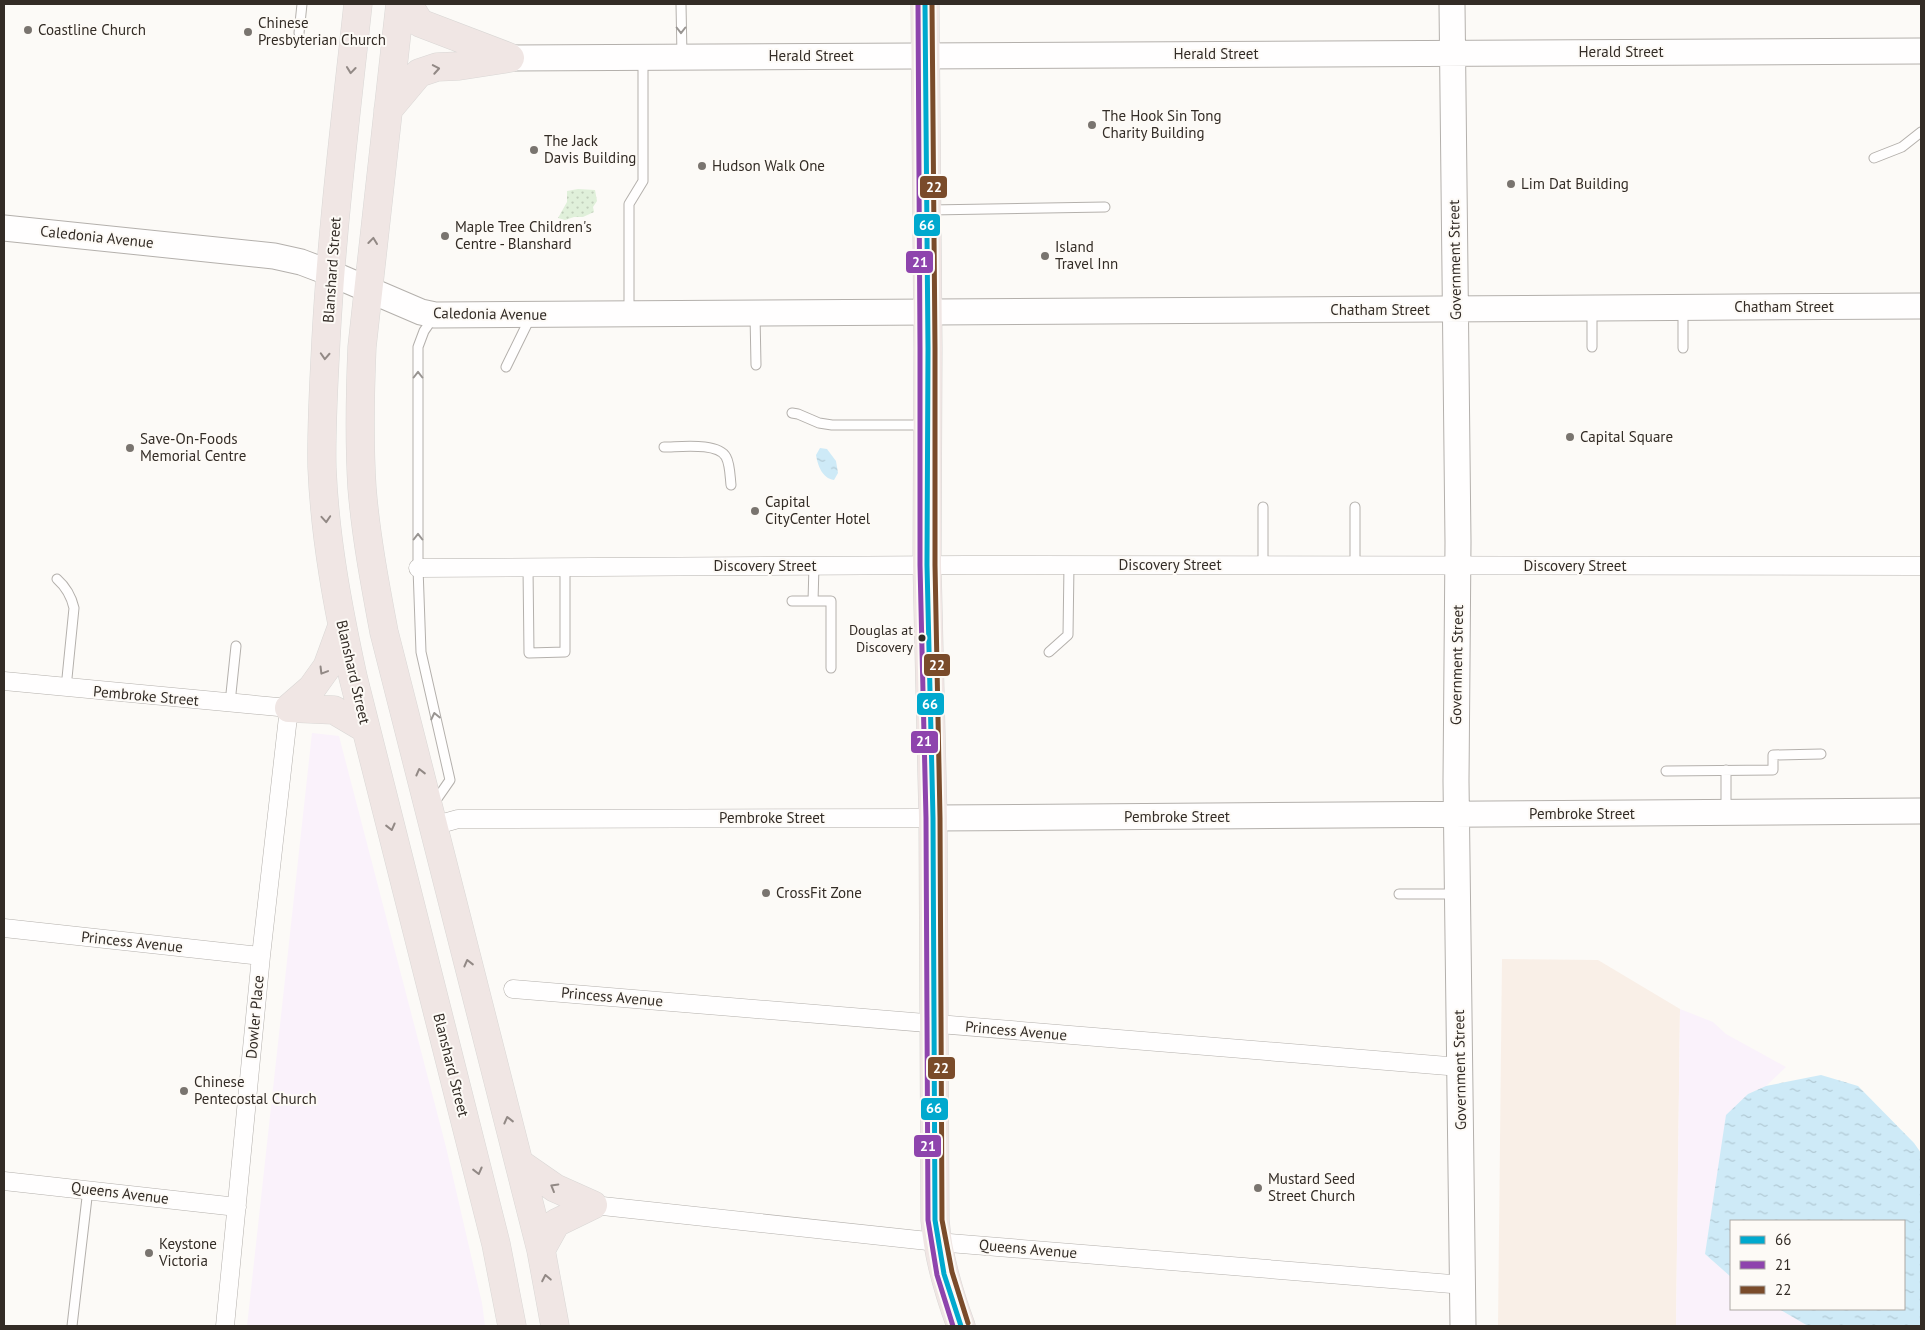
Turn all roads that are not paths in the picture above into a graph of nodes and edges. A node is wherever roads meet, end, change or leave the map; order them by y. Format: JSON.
{"nodes":[{"id":1,"x":302,"y":4,"type":"edge"},
{"id":2,"x":400,"y":4,"type":"edge"},
{"id":3,"x":408,"y":4,"type":"edge"},
{"id":4,"x":681,"y":4,"type":"edge"},
{"id":5,"x":925,"y":4,"type":"edge"},
{"id":6,"x":1452,"y":4,"type":"edge"},
{"id":7,"x":353,"y":6,"type":"edge"},
{"id":8,"x":299,"y":33,"type":"dead end"},
{"id":9,"x":1921,"y":51,"type":"edge"},
{"id":10,"x":1452,"y":53,"type":"junction"},
{"id":11,"x":925,"y":56,"type":"junction"},
{"id":12,"x":643,"y":57,"type":"junction"},
{"id":13,"x":682,"y":57,"type":"junction"},
{"id":14,"x":510,"y":58,"type":"junction"},
{"id":15,"x":388,"y":110,"type":"junction"},
{"id":16,"x":1921,"y":132,"type":"edge"},
{"id":17,"x":1874,"y":158,"type":"dead end"},
{"id":18,"x":1105,"y":207,"type":"dead end"},
{"id":19,"x":927,"y":210,"type":"junction"},
{"id":20,"x":4,"y":228,"type":"edge"},
{"id":21,"x":4,"y":233,"type":"edge"},
{"id":22,"x":330,"y":273,"type":"junction"},
{"id":23,"x":368,"y":289,"type":"junction"},
{"id":24,"x":1921,"y":306,"type":"edge"},
{"id":25,"x":1592,"y":308,"type":"junction"},
{"id":26,"x":1683,"y":308,"type":"junction"},
{"id":27,"x":1456,"y":309,"type":"junction"},
{"id":28,"x":928,"y":313,"type":"junction"},
{"id":29,"x":532,"y":314,"type":"junction"},
{"id":30,"x":629,"y":314,"type":"junction"},
{"id":31,"x":755,"y":314,"type":"junction"},
{"id":32,"x":435,"y":315,"type":"junction"},
{"id":33,"x":1592,"y":347,"type":"dead end"},
{"id":34,"x":1683,"y":348,"type":"dead end"},
{"id":35,"x":756,"y":365,"type":"dead end"},
{"id":36,"x":506,"y":367,"type":"dead end"},
{"id":37,"x":792,"y":413,"type":"dead end"},
{"id":38,"x":928,"y":425,"type":"junction"},
{"id":39,"x":664,"y":447,"type":"dead end"},
{"id":40,"x":731,"y":485,"type":"dead end"},
{"id":41,"x":1263,"y":507,"type":"dead end"},
{"id":42,"x":1355,"y":507,"type":"dead end"},
{"id":43,"x":927,"y":565,"type":"junction"},
{"id":44,"x":1068,"y":565,"type":"junction"},
{"id":45,"x":1263,"y":565,"type":"junction"},
{"id":46,"x":1458,"y":565,"type":"junction"},
{"id":47,"x":814,"y":566,"type":"junction"},
{"id":48,"x":1355,"y":566,"type":"junction"},
{"id":49,"x":1921,"y":566,"type":"edge"},
{"id":50,"x":418,"y":568,"type":"junction"},
{"id":51,"x":528,"y":568,"type":"junction"},
{"id":52,"x":565,"y":568,"type":"junction"},
{"id":53,"x":57,"y":578,"type":"dead end"},
{"id":54,"x":792,"y":601,"type":"dead end"},
{"id":55,"x":813,"y":601,"type":"junction"},
{"id":56,"x":342,"y":626,"type":"junction"},
{"id":57,"x":236,"y":646,"type":"dead end"},
{"id":58,"x":1049,"y":652,"type":"dead end"},
{"id":59,"x":831,"y":668,"type":"dead end"},
{"id":60,"x":4,"y":681,"type":"edge"},
{"id":61,"x":66,"y":688,"type":"junction"},
{"id":62,"x":230,"y":703,"type":"junction"},
{"id":63,"x":288,"y":708,"type":"junction"},
{"id":64,"x":366,"y":729,"type":"junction"},
{"id":65,"x":1821,"y":754,"type":"dead end"},
{"id":66,"x":1666,"y":770,"type":"dead end"},
{"id":67,"x":1726,"y":770,"type":"junction"},
{"id":68,"x":1921,"y":811,"type":"edge"},
{"id":69,"x":1726,"y":813,"type":"junction"},
{"id":70,"x":1456,"y":815,"type":"junction"},
{"id":71,"x":431,"y":818,"type":"junction"},
{"id":72,"x":933,"y":818,"type":"junction"},
{"id":73,"x":402,"y":872,"type":"junction"},
{"id":74,"x":1399,"y":894,"type":"dead end"},
{"id":75,"x":1457,"y":894,"type":"junction"},
{"id":76,"x":4,"y":928,"type":"edge"},
{"id":77,"x":261,"y":956,"type":"junction"},
{"id":78,"x":513,"y":988,"type":"dead end"},
{"id":79,"x":933,"y":1025,"type":"junction"},
{"id":80,"x":1460,"y":1067,"type":"junction"},
{"id":81,"x":519,"y":1164,"type":"junction"},
{"id":82,"x":4,"y":1181,"type":"edge"},
{"id":83,"x":88,"y":1189,"type":"junction"},
{"id":84,"x":593,"y":1205,"type":"junction"},
{"id":85,"x":237,"y":1207,"type":"junction"},
{"id":86,"x":937,"y":1242,"type":"junction"},
{"id":87,"x":541,"y":1250,"type":"junction"},
{"id":88,"x":1464,"y":1285,"type":"junction"},
{"id":89,"x":72,"y":1326,"type":"edge"},
{"id":90,"x":225,"y":1326,"type":"edge"},
{"id":91,"x":512,"y":1326,"type":"edge"},
{"id":92,"x":555,"y":1326,"type":"edge"},
{"id":93,"x":961,"y":1326,"type":"edge"},
{"id":94,"x":1463,"y":1326,"type":"edge"}],
"edges":[{"from":1,"to":8,"type":"lane"},
{"from":2,"to":15,"type":"main road"},
{"from":3,"to":14,"type":"main road"},
{"from":4,"to":13,"type":"lane","one_way":true},
{"from":5,"to":11,"type":"main road"},
{"from":6,"to":10,"type":"street","name":"Government Street"},
{"from":7,"to":22,"type":"main road","name":"Blanshard Street","one_way":true},
{"from":9,"to":10,"type":"street","name":"Herald Street"},
{"from":10,"to":11,"type":"street","name":"Herald Street"},
{"from":10,"to":27,"type":"street","name":"Government Street"},
{"from":11,"to":13,"type":"street","name":"Herald Street"},
{"from":11,"to":19,"type":"main road"},
{"from":12,"to":13,"type":"street","name":"Herald Street"},
{"from":12,"to":14,"type":"street","name":"Herald Street"},
{"from":12,"to":30,"type":"lane"},
{"from":15,"to":14,"type":"main road","one_way":true},
{"from":23,"to":15,"type":"main road","one_way":true},
{"from":16,"to":17,"type":"lane"},
{"from":18,"to":19,"type":"lane"},
{"from":19,"to":28,"type":"main road"},
{"from":20,"to":21,"type":"lane"},
{"from":20,"to":22,"type":"street","name":"Caledonia Avenue"},
{"from":22,"to":23,"type":"street","name":"Caledonia Avenue"},
{"from":22,"to":56,"type":"main road","name":"Blanshard Street","one_way":true},
{"from":23,"to":32,"type":"street","name":"Caledonia Avenue"},
{"from":71,"to":23,"type":"main road","one_way":true},
{"from":24,"to":26,"type":"street","name":"Chatham Street"},
{"from":25,"to":26,"type":"street","name":"Chatham Street"},
{"from":25,"to":27,"type":"street","name":"Chatham Street"},
{"from":25,"to":33,"type":"lane"},
{"from":26,"to":34,"type":"lane"},
{"from":27,"to":28,"type":"street","name":"Chatham Street"},
{"from":27,"to":46,"type":"street","name":"Government Street"},
{"from":28,"to":31,"type":"street","name":"Caledonia Avenue"},
{"from":28,"to":38,"type":"main road"},
{"from":29,"to":30,"type":"street","name":"Caledonia Avenue"},
{"from":29,"to":32,"type":"street","name":"Caledonia Avenue"},
{"from":29,"to":36,"type":"lane"},
{"from":30,"to":31,"type":"street","name":"Caledonia Avenue"},
{"from":31,"to":35,"type":"lane"},
{"from":50,"to":32,"type":"lane","one_way":true},
{"from":37,"to":38,"type":"lane"},
{"from":38,"to":43,"type":"main road"},
{"from":39,"to":40,"type":"lane"},
{"from":41,"to":45,"type":"lane"},
{"from":42,"to":48,"type":"lane"},
{"from":43,"to":44,"type":"street","name":"Discovery Street"},
{"from":43,"to":47,"type":"street","name":"Discovery Street"},
{"from":43,"to":72,"type":"main road"},
{"from":44,"to":45,"type":"street","name":"Discovery Street"},
{"from":44,"to":58,"type":"lane"},
{"from":45,"to":48,"type":"street","name":"Discovery Street"},
{"from":46,"to":48,"type":"street","name":"Discovery Street"},
{"from":46,"to":49,"type":"street","name":"Discovery Street"},
{"from":46,"to":70,"type":"street","name":"Government Street"},
{"from":47,"to":52,"type":"street","name":"Discovery Street"},
{"from":47,"to":55,"type":"lane"},
{"from":50,"to":51,"type":"street","name":"Discovery Street"},
{"from":71,"to":50,"type":"lane","one_way":true},
{"from":51,"to":52,"type":"street","name":"Discovery Street"},
{"from":51,"to":52,"type":"lane"},
{"from":53,"to":61,"type":"lane"},
{"from":54,"to":55,"type":"lane"},
{"from":55,"to":59,"type":"lane"},
{"from":56,"to":63,"type":"main road","one_way":true},
{"from":56,"to":64,"type":"main road","name":"Blanshard Street"},
{"from":57,"to":62,"type":"lane"},
{"from":60,"to":61,"type":"street","name":"Pembroke Street"},
{"from":61,"to":62,"type":"street","name":"Pembroke Street"},
{"from":62,"to":63,"type":"street","name":"Pembroke Street"},
{"from":63,"to":64,"type":"main road"},
{"from":63,"to":77,"type":"street","name":"Dowler Place"},
{"from":64,"to":73,"type":"main road","name":"Blanshard Street","one_way":true},
{"from":65,"to":67,"type":"lane"},
{"from":66,"to":67,"type":"lane"},
{"from":67,"to":69,"type":"lane"},
{"from":68,"to":69,"type":"street","name":"Pembroke Street"},
{"from":69,"to":70,"type":"street","name":"Pembroke Street"},
{"from":70,"to":72,"type":"street","name":"Pembroke Street"},
{"from":70,"to":75,"type":"street","name":"Government Street"},
{"from":71,"to":72,"type":"street","name":"Pembroke Street"},
{"from":71,"to":73,"type":"main road"},
{"from":81,"to":71,"type":"main road","one_way":true},
{"from":72,"to":79,"type":"main road"},
{"from":73,"to":91,"type":"main road","name":"Blanshard Street","one_way":true},
{"from":74,"to":75,"type":"lane"},
{"from":75,"to":80,"type":"street","name":"Government Street"},
{"from":76,"to":77,"type":"street","name":"Princess Avenue"},
{"from":77,"to":85,"type":"street","name":"Dowler Place"},
{"from":78,"to":79,"type":"street","name":"Princess Avenue"},
{"from":79,"to":80,"type":"street","name":"Princess Avenue"},
{"from":79,"to":86,"type":"main road"},
{"from":80,"to":88,"type":"street","name":"Government Street"},
{"from":84,"to":81,"type":"main road","one_way":true},
{"from":81,"to":87,"type":"main road"},
{"from":82,"to":83,"type":"street","name":"Queens Avenue"},
{"from":83,"to":85,"type":"street","name":"Queens Avenue"},
{"from":83,"to":89,"type":"lane"},
{"from":84,"to":86,"type":"street","name":"Queens Avenue"},
{"from":84,"to":87,"type":"main road"},
{"from":85,"to":90,"type":"street","name":"Dowler Place"},
{"from":86,"to":88,"type":"street","name":"Queens Avenue"},
{"from":86,"to":93,"type":"main road"},
{"from":92,"to":87,"type":"main road","one_way":true},
{"from":88,"to":94,"type":"street","name":"Government Street"}]}
